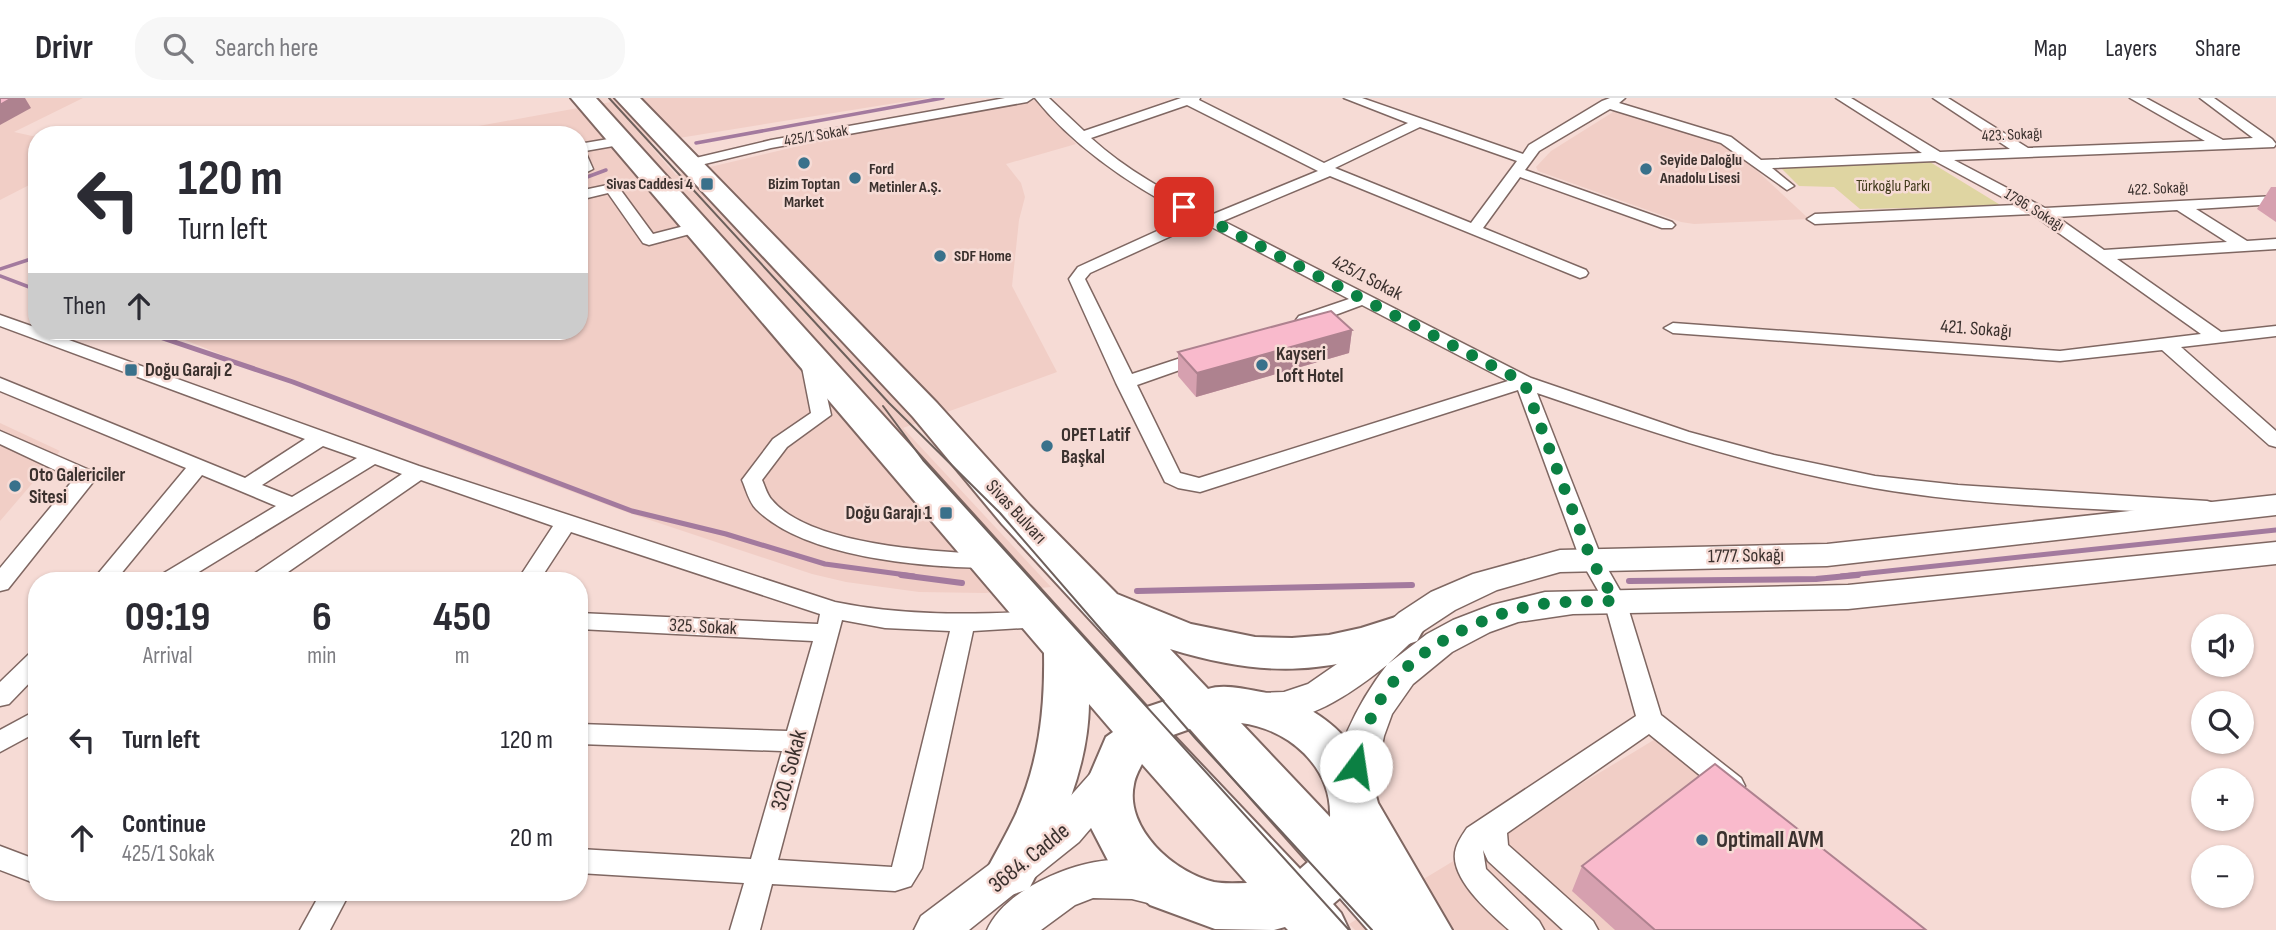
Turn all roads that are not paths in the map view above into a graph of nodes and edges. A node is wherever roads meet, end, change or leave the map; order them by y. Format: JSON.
{"nodes":[{"id":1,"x":583,"y":98,"type":"edge"},
{"id":2,"x":627,"y":98,"type":"edge"},
{"id":3,"x":1027,"y":98,"type":"edge"},
{"id":4,"x":1041,"y":98,"type":"edge"},
{"id":5,"x":1350,"y":98,"type":"edge"},
{"id":6,"x":1842,"y":98,"type":"edge"},
{"id":7,"x":1939,"y":98,"type":"edge"},
{"id":8,"x":2136,"y":98,"type":"edge"},
{"id":9,"x":2206,"y":98,"type":"edge"},
{"id":10,"x":1191,"y":99,"type":"edge"},
{"id":11,"x":1613,"y":101,"type":"edge"},
{"id":12,"x":1418,"y":123,"type":"junction"},
{"id":13,"x":1080,"y":137,"type":"junction"},
{"id":14,"x":620,"y":141,"type":"junction"},
{"id":15,"x":2220,"y":143,"type":"junction"},
{"id":16,"x":2272,"y":145,"type":"edge"},
{"id":17,"x":588,"y":148,"type":"edge"},
{"id":18,"x":2024,"y":152,"type":"junction"},
{"id":19,"x":1937,"y":156,"type":"junction"},
{"id":20,"x":688,"y":164,"type":"junction"},
{"id":21,"x":1758,"y":164,"type":"junction"},
{"id":22,"x":1521,"y":166,"type":"junction"},
{"id":23,"x":1327,"y":170,"type":"junction"},
{"id":24,"x":1787,"y":186,"type":"dead end"},
{"id":25,"x":588,"y":194,"type":"edge"},
{"id":26,"x":2276,"y":200,"type":"edge"},
{"id":27,"x":2179,"y":205,"type":"junction"},
{"id":28,"x":2039,"y":211,"type":"junction"},
{"id":29,"x":1206,"y":218,"type":"junction"},
{"id":30,"x":1815,"y":219,"type":"dead end"},
{"id":31,"x":1667,"y":225,"type":"dead end"},
{"id":32,"x":696,"y":228,"type":"junction"},
{"id":33,"x":1474,"y":230,"type":"junction"},
{"id":34,"x":2276,"y":244,"type":"edge"},
{"id":35,"x":2245,"y":246,"type":"junction"},
{"id":36,"x":2103,"y":255,"type":"junction"},
{"id":37,"x":1580,"y":273,"type":"dead end"},
{"id":38,"x":1364,"y":299,"type":"junction"},
{"id":39,"x":0,"y":320,"type":"edge"},
{"id":40,"x":1288,"y":326,"type":"edge"},
{"id":41,"x":1672,"y":328,"type":"dead end"},
{"id":42,"x":28,"y":331,"type":"edge"},
{"id":43,"x":2276,"y":331,"type":"edge"},
{"id":44,"x":2216,"y":337,"type":"junction"},
{"id":45,"x":52,"y":340,"type":"edge"},
{"id":46,"x":2165,"y":343,"type":"junction"},
{"id":47,"x":1225,"y":348,"type":"edge"},
{"id":48,"x":809,"y":357,"type":"junction"},
{"id":49,"x":1524,"y":382,"type":"junction"},
{"id":50,"x":1125,"y":383,"type":"junction"},
{"id":51,"x":0,"y":384,"type":"edge"},
{"id":52,"x":0,"y":437,"type":"edge"},
{"id":53,"x":321,"y":438,"type":"junction"},
{"id":54,"x":2276,"y":441,"type":"edge"},
{"id":55,"x":374,"y":456,"type":"junction"},
{"id":56,"x":199,"y":466,"type":"junction"},
{"id":57,"x":419,"y":472,"type":"junction"},
{"id":58,"x":246,"y":486,"type":"junction"},
{"id":59,"x":293,"y":505,"type":"junction"},
{"id":60,"x":2276,"y":505,"type":"edge"},
{"id":61,"x":2236,"y":510,"type":"junction"},
{"id":62,"x":565,"y":524,"type":"junction"},
{"id":63,"x":2276,"y":553,"type":"edge"},
{"id":64,"x":1591,"y":559,"type":"junction"},
{"id":65,"x":989,"y":561,"type":"junction"},
{"id":66,"x":111,"y":572,"type":"edge"},
{"id":67,"x":182,"y":572,"type":"edge"},
{"id":68,"x":272,"y":572,"type":"edge"},
{"id":69,"x":534,"y":572,"type":"edge"},
{"id":70,"x":0,"y":583,"type":"edge"},
{"id":71,"x":1097,"y":598,"type":"junction"},
{"id":72,"x":1615,"y":601,"type":"junction"},
{"id":73,"x":588,"y":621,"type":"edge"},
{"id":74,"x":830,"y":621,"type":"junction"},
{"id":75,"x":963,"y":624,"type":"junction"},
{"id":76,"x":1402,"y":630,"type":"junction"},
{"id":77,"x":1053,"y":634,"type":"junction"},
{"id":78,"x":28,"y":669,"type":"edge"},
{"id":79,"x":0,"y":697,"type":"edge"},
{"id":80,"x":1195,"y":707,"type":"junction"},
{"id":81,"x":1255,"y":707,"type":"junction"},
{"id":82,"x":1650,"y":720,"type":"junction"},
{"id":83,"x":28,"y":725,"type":"edge"},
{"id":84,"x":1142,"y":732,"type":"junction"},
{"id":85,"x":588,"y":734,"type":"edge"},
{"id":86,"x":797,"y":741,"type":"junction"},
{"id":87,"x":0,"y":742,"type":"edge"},
{"id":88,"x":1112,"y":776,"type":"junction"},
{"id":89,"x":1748,"y":799,"type":"edge"},
{"id":90,"x":1354,"y":800,"type":"junction"},
{"id":91,"x":1496,"y":825,"type":"junction"},
{"id":92,"x":0,"y":858,"type":"edge"},
{"id":93,"x":588,"y":861,"type":"edge"},
{"id":94,"x":1340,"y":863,"type":"junction"},
{"id":95,"x":28,"y":869,"type":"edge"},
{"id":96,"x":762,"y":870,"type":"junction"},
{"id":97,"x":1011,"y":873,"type":"junction"},
{"id":98,"x":1156,"y":886,"type":"junction"},
{"id":99,"x":332,"y":901,"type":"edge"},
{"id":100,"x":1309,"y":915,"type":"edge"},
{"id":101,"x":315,"y":930,"type":"edge"},
{"id":102,"x":745,"y":930,"type":"edge"},
{"id":103,"x":936,"y":930,"type":"edge"},
{"id":104,"x":1009,"y":930,"type":"edge"},
{"id":105,"x":1402,"y":930,"type":"edge"},
{"id":106,"x":1425,"y":930,"type":"edge"},
{"id":107,"x":1529,"y":930,"type":"edge"},
{"id":108,"x":1583,"y":930,"type":"edge"}],
"edges":[{"from":1,"to":14,"type":"highway"},
{"from":2,"to":20,"type":"highway","name":"Sivas Bulvarı"},
{"from":3,"to":20,"type":"street","name":"425/1 Sokak"},
{"from":4,"to":13,"type":"street","name":"425/1 Sokak"},
{"from":5,"to":12,"type":"street"},
{"from":6,"to":19,"type":"street","name":"1796. Sokağı"},
{"from":7,"to":18,"type":"street"},
{"from":8,"to":15,"type":"street"},
{"from":9,"to":16,"type":"street"},
{"from":10,"to":13,"type":"street"},
{"from":10,"to":23,"type":"street"},
{"from":11,"to":21,"type":"street"},
{"from":11,"to":22,"type":"street"},
{"from":12,"to":22,"type":"street"},
{"from":12,"to":23,"type":"street"},
{"from":13,"to":29,"type":"street","name":"425/1 Sokak"},
{"from":14,"to":17,"type":"street"},
{"from":14,"to":32,"type":"highway"},
{"from":15,"to":16,"type":"street","name":"423. Sokağı"},
{"from":15,"to":18,"type":"street","name":"423. Sokağı"},
{"from":18,"to":19,"type":"street","name":"423. Sokağı"},
{"from":19,"to":21,"type":"street","name":"423. Sokağı"},
{"from":19,"to":28,"type":"street","name":"1796. Sokağı"},
{"from":20,"to":71,"type":"highway","name":"Sivas Bulvarı"},
{"from":21,"to":24,"type":"street"},
{"from":22,"to":31,"type":"street"},
{"from":22,"to":33,"type":"street"},
{"from":23,"to":29,"type":"street"},
{"from":23,"to":33,"type":"street"},
{"from":25,"to":32,"type":"street"},
{"from":26,"to":27,"type":"street","name":"422. Sokağı"},
{"from":27,"to":28,"type":"street","name":"422. Sokağı"},
{"from":27,"to":35,"type":"street"},
{"from":28,"to":30,"type":"street","name":"422. Sokağı"},
{"from":28,"to":36,"type":"street","name":"1796. Sokağı"},
{"from":29,"to":38,"type":"street","name":"425/1 Sokak"},
{"from":29,"to":50,"type":"street"},
{"from":32,"to":48,"type":"highway"},
{"from":33,"to":37,"type":"street"},
{"from":34,"to":35,"type":"street"},
{"from":35,"to":36,"type":"street"},
{"from":36,"to":44,"type":"street","name":"1796. Sokağı"},
{"from":38,"to":40,"type":"street"},
{"from":38,"to":49,"type":"street","name":"425/1 Sokak"},
{"from":39,"to":42,"type":"street"},
{"from":41,"to":46,"type":"street","name":"421. Sokağı"},
{"from":43,"to":44,"type":"street","name":"421. Sokağı"},
{"from":44,"to":46,"type":"street","name":"421. Sokağı"},
{"from":45,"to":53,"type":"street"},
{"from":46,"to":54,"type":"street"},
{"from":47,"to":50,"type":"street"},
{"from":48,"to":65,"type":"highway"},
{"from":48,"to":65,"type":"street"},
{"from":49,"to":50,"type":"street"},
{"from":49,"to":61,"type":"street","name":"425/1 Sokak"},
{"from":49,"to":64,"type":"street"},
{"from":51,"to":56,"type":"street"},
{"from":52,"to":70,"type":"street"},
{"from":53,"to":55,"type":"street"},
{"from":53,"to":58,"type":"street"},
{"from":55,"to":57,"type":"street"},
{"from":55,"to":59,"type":"street"},
{"from":56,"to":58,"type":"street"},
{"from":56,"to":66,"type":"street"},
{"from":57,"to":62,"type":"street"},
{"from":57,"to":68,"type":"street"},
{"from":58,"to":59,"type":"street"},
{"from":59,"to":67,"type":"street"},
{"from":60,"to":61,"type":"street","name":"1777. Sokağı"},
{"from":61,"to":64,"type":"street","name":"1777. Sokağı"},
{"from":62,"to":69,"type":"street"},
{"from":62,"to":74,"type":"street"},
{"from":63,"to":72,"type":"street"},
{"from":64,"to":72,"type":"street"},
{"from":64,"to":76,"type":"street","name":"1777. Sokağı"},
{"from":65,"to":77,"type":"highway"},
{"from":71,"to":76,"type":"highway"},
{"from":71,"to":80,"type":"highway","name":"Sivas Bulvarı"},
{"from":72,"to":82,"type":"street"},
{"from":72,"to":90,"type":"street"},
{"from":73,"to":74,"type":"street","name":"325. Sokak"},
{"from":74,"to":75,"type":"street"},
{"from":74,"to":86,"type":"street","name":"320. Sokak"},
{"from":75,"to":77,"type":"street"},
{"from":75,"to":96,"type":"street"},
{"from":76,"to":81,"type":"street","name":"1777. Sokağı"},
{"from":77,"to":84,"type":"highway"},
{"from":77,"to":97,"type":"highway"},
{"from":78,"to":79,"type":"street"},
{"from":80,"to":81,"type":"highway"},
{"from":80,"to":84,"type":"highway"},
{"from":80,"to":94,"type":"highway","name":"Sivas Bulvarı"},
{"from":81,"to":90,"type":"highway"},
{"from":82,"to":89,"type":"street"},
{"from":82,"to":91,"type":"street"},
{"from":83,"to":87,"type":"street"},
{"from":84,"to":88,"type":"highway"},
{"from":84,"to":100,"type":"highway"},
{"from":85,"to":86,"type":"street"},
{"from":86,"to":96,"type":"street","name":"320. Sokak"},
{"from":88,"to":97,"type":"street","name":"3684. Cadde"},
{"from":88,"to":98,"type":"highway"},
{"from":90,"to":94,"type":"highway"},
{"from":90,"to":106,"type":"highway"},
{"from":91,"to":107,"type":"street"},
{"from":91,"to":108,"type":"street"},
{"from":92,"to":95,"type":"street"},
{"from":93,"to":96,"type":"street"},
{"from":94,"to":100,"type":"highway"},
{"from":94,"to":105,"type":"highway","name":"Sivas Bulvarı"},
{"from":96,"to":102,"type":"street","name":"320. Sokak"},
{"from":97,"to":103,"type":"street","name":"3684. Cadde"},
{"from":98,"to":100,"type":"highway"},
{"from":98,"to":104,"type":"street"},
{"from":99,"to":101,"type":"street"}]}
